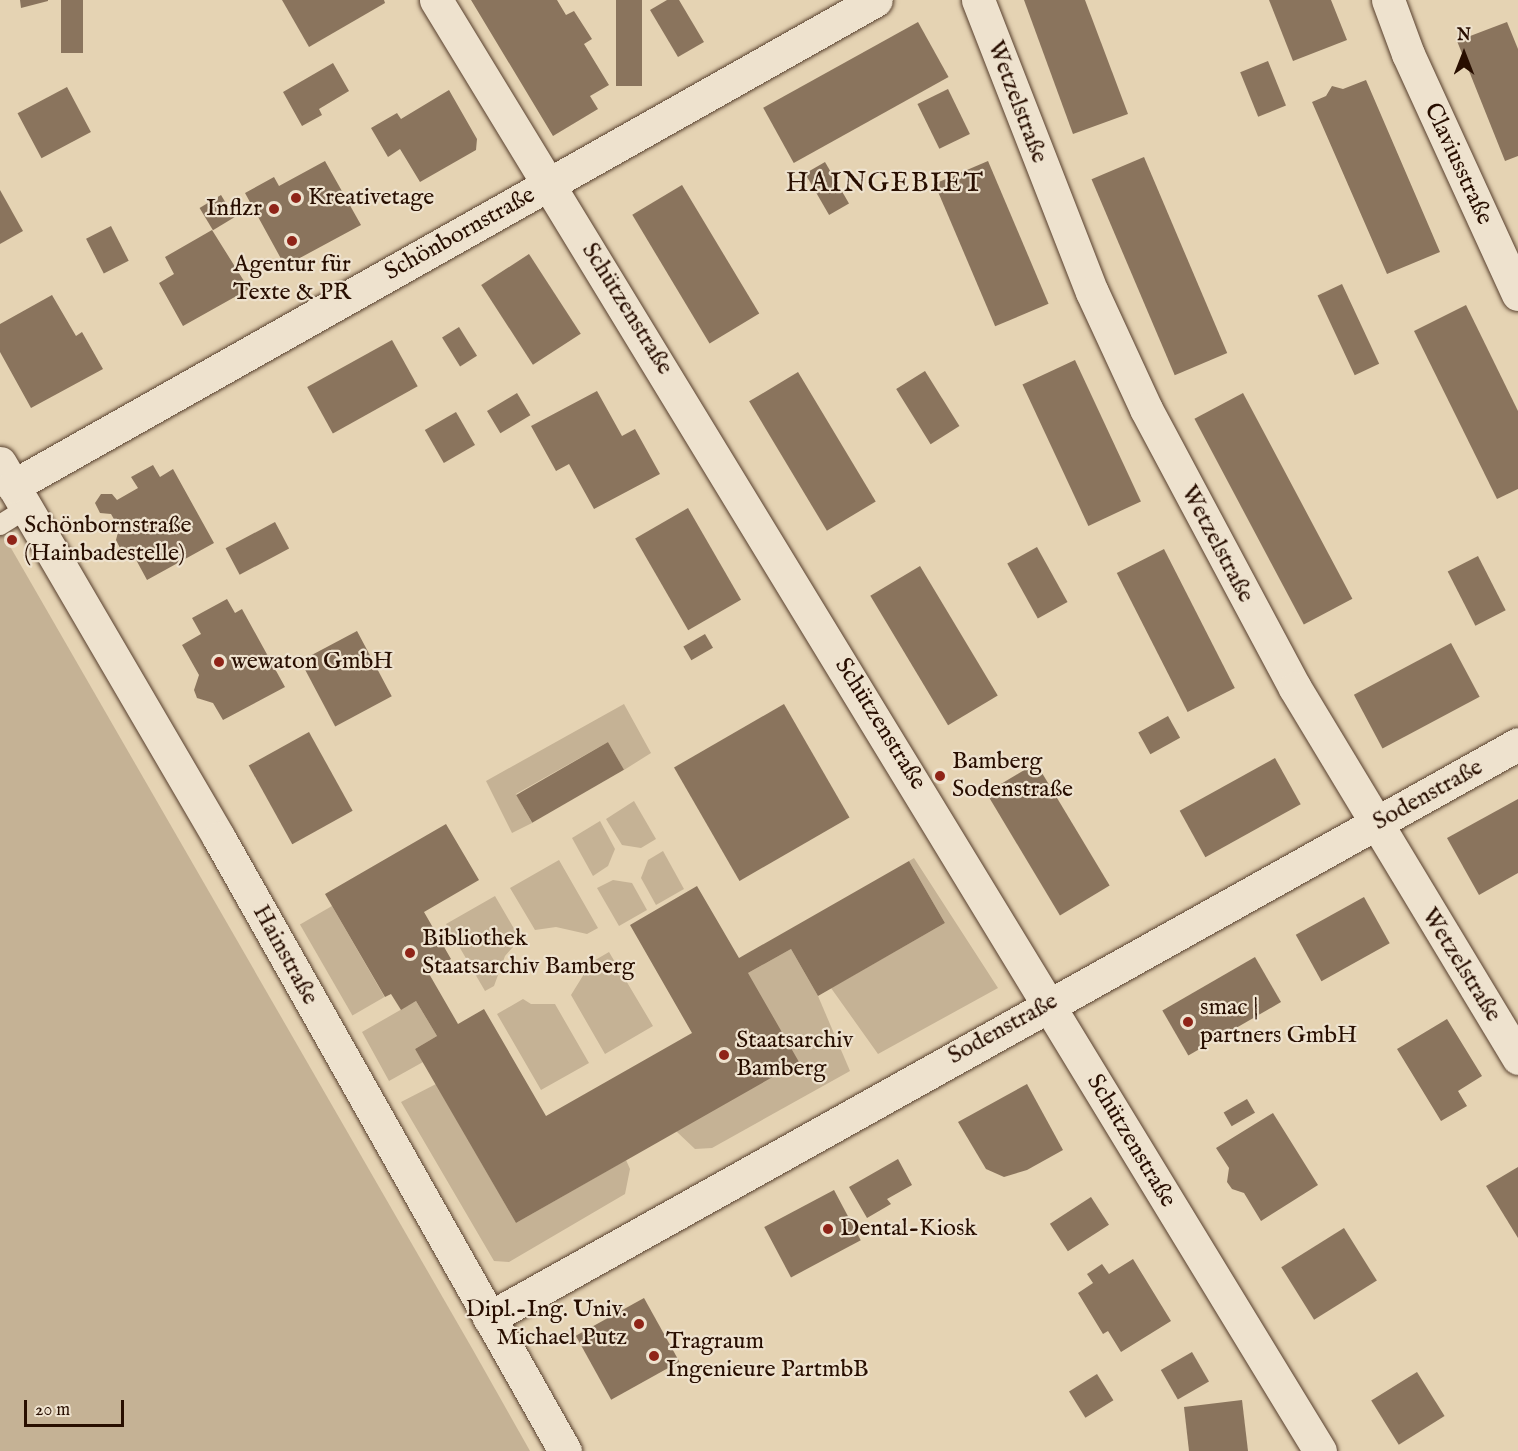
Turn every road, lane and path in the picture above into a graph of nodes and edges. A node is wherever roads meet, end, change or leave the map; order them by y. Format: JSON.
{"nodes":[{"id":1,"x":436,"y":0,"type":"edge"},
{"id":2,"x":876,"y":0,"type":"edge"},
{"id":3,"x":978,"y":0,"type":"edge"},
{"id":4,"x":1388,"y":0,"type":"edge"},
{"id":5,"x":551,"y":183,"type":"junction"},
{"id":6,"x":1518,"y":294,"type":"edge"},
{"id":7,"x":10,"y":495,"type":"edge"},
{"id":8,"x":1518,"y":744,"type":"edge"},
{"id":9,"x":1375,"y":825,"type":"junction"},
{"id":10,"x":1047,"y":1004,"type":"junction"},
{"id":11,"x":1518,"y":1058,"type":"edge"},
{"id":12,"x":489,"y":1318,"type":"junction"},
{"id":13,"x":565,"y":1451,"type":"edge"},
{"id":14,"x":1320,"y":1451,"type":"edge"}],
"edges":[{"from":1,"to":5,"type":"street","name":"Schützenstraße"},
{"from":2,"to":5,"type":"street","name":"Schönbornstraße"},
{"from":3,"to":9,"type":"street","name":"Wetzelstraße"},
{"from":4,"to":6,"type":"street","name":"Claviusstraße"},
{"from":5,"to":7,"type":"street","name":"Schönbornstraße"},
{"from":5,"to":10,"type":"street","name":"Schützenstraße"},
{"from":7,"to":12,"type":"street","name":"Hainstraße"},
{"from":8,"to":9,"type":"street","name":"Sodenstraße"},
{"from":9,"to":10,"type":"street","name":"Sodenstraße"},
{"from":9,"to":11,"type":"street","name":"Wetzelstraße"},
{"from":10,"to":12,"type":"street","name":"Sodenstraße"},
{"from":10,"to":14,"type":"street","name":"Schützenstraße"},
{"from":12,"to":13,"type":"street","name":"Hainstraße"}]}
